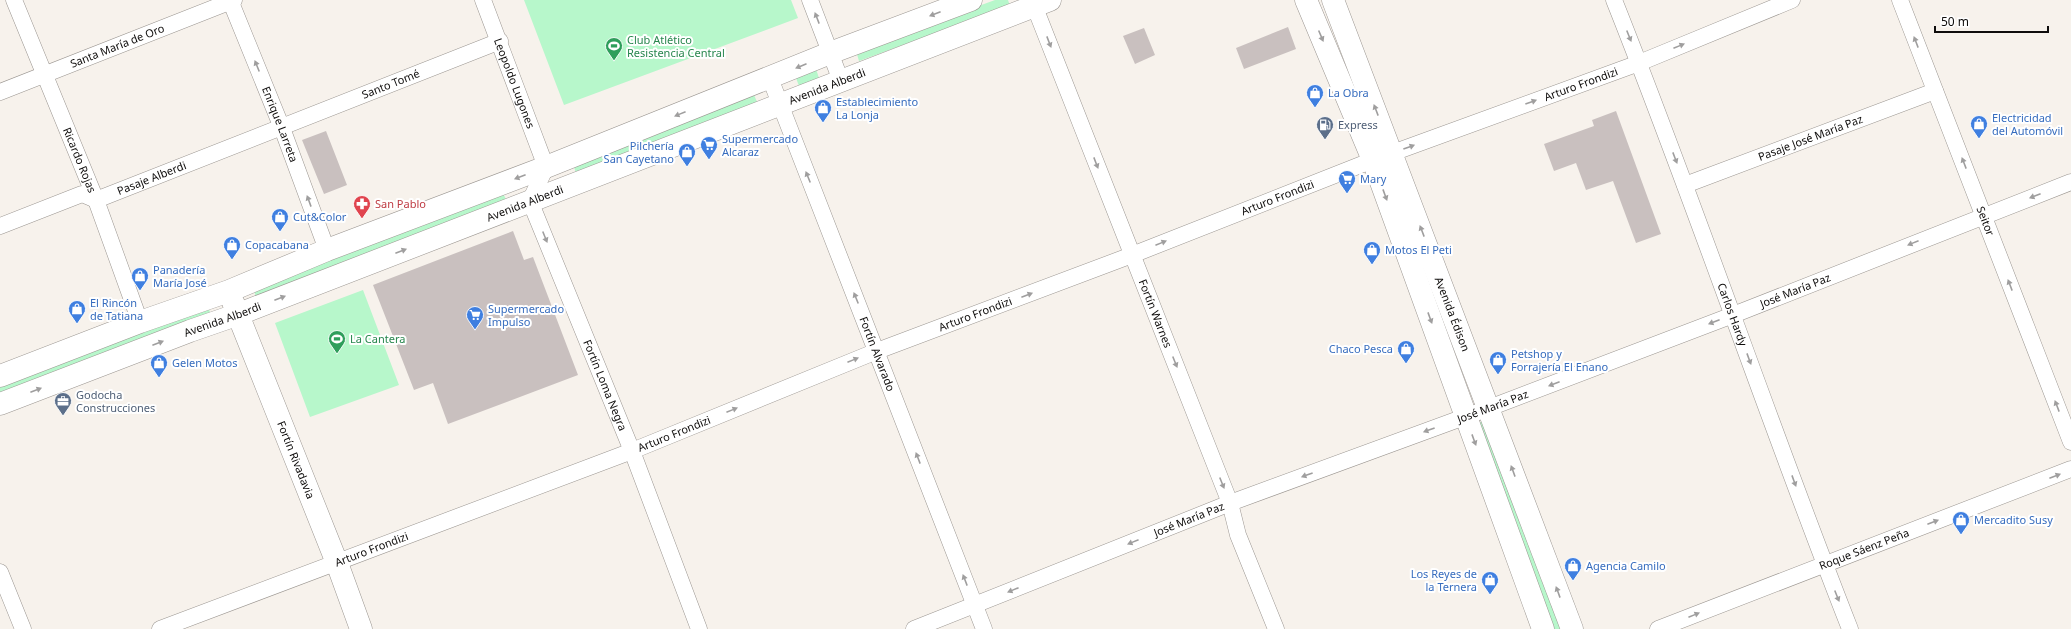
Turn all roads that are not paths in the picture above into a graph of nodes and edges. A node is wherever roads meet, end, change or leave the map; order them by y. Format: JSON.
{"nodes":[{"id":1,"x":14,"y":0,"type":"edge"},
{"id":2,"x":483,"y":0,"type":"edge"},
{"id":3,"x":810,"y":0,"type":"edge"},
{"id":4,"x":971,"y":0,"type":"edge"},
{"id":5,"x":1306,"y":0,"type":"edge"},
{"id":6,"x":1334,"y":0,"type":"edge"},
{"id":7,"x":1614,"y":0,"type":"edge"},
{"id":8,"x":1792,"y":0,"type":"edge"},
{"id":9,"x":1900,"y":0,"type":"edge"},
{"id":10,"x":231,"y":1,"type":"edge"},
{"id":11,"x":1039,"y":2,"type":"edge"},
{"id":12,"x":500,"y":41,"type":"junction"},
{"id":13,"x":830,"y":53,"type":"junction"},
{"id":14,"x":1639,"y":63,"type":"junction"},
{"id":15,"x":44,"y":75,"type":"junction"},
{"id":16,"x":770,"y":78,"type":"junction"},
{"id":17,"x":841,"y":81,"type":"junction"},
{"id":18,"x":1935,"y":91,"type":"junction"},
{"id":19,"x":0,"y":92,"type":"edge"},
{"id":20,"x":780,"y":104,"type":"junction"},
{"id":21,"x":282,"y":128,"type":"junction"},
{"id":22,"x":1382,"y":156,"type":"junction"},
{"id":23,"x":546,"y":167,"type":"junction"},
{"id":24,"x":2071,"y":182,"type":"edge"},
{"id":25,"x":1685,"y":186,"type":"junction"},
{"id":26,"x":96,"y":200,"type":"junction"},
{"id":27,"x":530,"y":201,"type":"junction"},
{"id":28,"x":1984,"y":216,"type":"junction"},
{"id":29,"x":0,"y":226,"type":"edge"},
{"id":30,"x":327,"y":250,"type":"junction"},
{"id":31,"x":1132,"y":255,"type":"junction"},
{"id":32,"x":229,"y":291,"type":"junction"},
{"id":33,"x":239,"y":314,"type":"junction"},
{"id":34,"x":1732,"y":315,"type":"junction"},
{"id":35,"x":140,"y":322,"type":"junction"},
{"id":36,"x":877,"y":350,"type":"junction"},
{"id":37,"x":0,"y":376,"type":"edge"},
{"id":38,"x":0,"y":404,"type":"edge"},
{"id":39,"x":1489,"y":408,"type":"junction"},
{"id":40,"x":1466,"y":417,"type":"junction"},
{"id":41,"x":2071,"y":442,"type":"edge"},
{"id":42,"x":632,"y":451,"type":"junction"},
{"id":43,"x":2071,"y":469,"type":"edge"},
{"id":44,"x":1230,"y":503,"type":"junction"},
{"id":45,"x":337,"y":563,"type":"junction"},
{"id":46,"x":1824,"y":563,"type":"junction"},
{"id":47,"x":0,"y":572,"type":"edge"},
{"id":48,"x":975,"y":606,"type":"junction"},
{"id":49,"x":23,"y":629,"type":"edge"},
{"id":50,"x":160,"y":629,"type":"edge"},
{"id":51,"x":361,"y":629,"type":"edge"},
{"id":52,"x":699,"y":629,"type":"edge"},
{"id":53,"x":914,"y":629,"type":"edge"},
{"id":54,"x":984,"y":629,"type":"edge"},
{"id":55,"x":1276,"y":629,"type":"edge"},
{"id":56,"x":1543,"y":629,"type":"edge"},
{"id":57,"x":1572,"y":629,"type":"edge"},
{"id":58,"x":1658,"y":629,"type":"edge"},
{"id":59,"x":1850,"y":629,"type":"edge"}],
"edges":[{"from":1,"to":15,"type":"street","name":"Ricardo Rojas"},
{"from":2,"to":12,"type":"street","name":"Leopoldo Lugones"},
{"from":13,"to":3,"type":"street","one_way":true},
{"from":4,"to":13,"type":"main road","one_way":true},
{"from":5,"to":22,"type":"main road","name":"Avenida Édison","one_way":true},
{"from":22,"to":6,"type":"main road","name":"Avenida Édison","one_way":true},
{"from":7,"to":14,"type":"street","name":"Carlos Hardy","one_way":true},
{"from":14,"to":8,"type":"street","name":"Arturo Frondizi","one_way":true},
{"from":18,"to":9,"type":"street","name":"Seitor","one_way":true},
{"from":10,"to":15,"type":"street","name":"Santa María de Oro"},
{"from":21,"to":10,"type":"street","name":"Enrique Larreta","one_way":true},
{"from":11,"to":17,"type":"main road","name":"Avenida Alberdi"},
{"from":11,"to":31,"type":"street","name":"Fortín Warnes","one_way":true},
{"from":12,"to":21,"type":"street","name":"Santo Tomé"},
{"from":12,"to":23,"type":"street","name":"Leopoldo Lugones"},
{"from":13,"to":16,"type":"main road","one_way":true},
{"from":13,"to":17,"type":"street"},
{"from":22,"to":14,"type":"street","name":"Arturo Frondizi","one_way":true},
{"from":14,"to":25,"type":"street","name":"Carlos Hardy","one_way":true},
{"from":15,"to":19,"type":"street","name":"Santa María de Oro"},
{"from":15,"to":26,"type":"street","name":"Ricardo Rojas"},
{"from":16,"to":20,"type":"street","name":"Fortín Alvarado"},
{"from":16,"to":23,"type":"main road","one_way":true},
{"from":17,"to":20,"type":"main road","name":"Avenida Alberdi"},
{"from":18,"to":25,"type":"street","name":"Pasaje José María Paz"},
{"from":28,"to":18,"type":"street","name":"Seitor","one_way":true},
{"from":20,"to":27,"type":"main road","name":"Avenida Alberdi"},
{"from":36,"to":20,"type":"street","name":"Fortín Alvarado","one_way":true},
{"from":21,"to":26,"type":"street","name":"Pasaje Alberdi"},
{"from":30,"to":21,"type":"street","name":"Enrique Larreta","one_way":true},
{"from":31,"to":22,"type":"street","name":"Arturo Frondizi","one_way":true},
{"from":39,"to":22,"type":"main road","name":"Avenida Édison","one_way":true},
{"from":22,"to":40,"type":"main road","name":"Avenida Édison","one_way":true},
{"from":23,"to":27,"type":"street"},
{"from":23,"to":30,"type":"main road","one_way":true},
{"from":24,"to":28,"type":"street","name":"José María Paz","one_way":true},
{"from":25,"to":34,"type":"street","name":"Carlos Hardy"},
{"from":26,"to":29,"type":"street"},
{"from":26,"to":35,"type":"street","name":"Ricardo Rojas"},
{"from":33,"to":27,"type":"main road","name":"Avenida Alberdi","one_way":true},
{"from":27,"to":42,"type":"street","name":"Fortín Loma Negra","one_way":true},
{"from":28,"to":34,"type":"street","name":"José María Paz","one_way":true},
{"from":41,"to":28,"type":"street","name":"Seitor","one_way":true},
{"from":30,"to":32,"type":"main road"},
{"from":36,"to":31,"type":"street","name":"Arturo Frondizi","one_way":true},
{"from":31,"to":44,"type":"street","name":"Fortín Warnes","one_way":true},
{"from":32,"to":33,"type":"main road","name":"Fortín Rivadavia"},
{"from":32,"to":35,"type":"main road"},
{"from":38,"to":33,"type":"main road","name":"Avenida Alberdi","one_way":true},
{"from":33,"to":45,"type":"main road","name":"Fortín Rivadavia"},
{"from":34,"to":39,"type":"street","name":"José María Paz","one_way":true},
{"from":34,"to":46,"type":"street","name":"Carlos Hardy","one_way":true},
{"from":35,"to":37,"type":"main road"},
{"from":42,"to":36,"type":"street","name":"Arturo Frondizi","one_way":true},
{"from":48,"to":36,"type":"street","name":"Fortín Alvarado","one_way":true},
{"from":39,"to":40,"type":"street","name":"José María Paz"},
{"from":57,"to":39,"type":"main road","name":"Avenida Édison","one_way":true},
{"from":40,"to":44,"type":"street","name":"José María Paz","one_way":true},
{"from":40,"to":56,"type":"main road","name":"Avenida Édison","one_way":true},
{"from":42,"to":45,"type":"street","name":"Arturo Frondizi"},
{"from":42,"to":52,"type":"street","name":"Fortín Loma Negra"},
{"from":46,"to":43,"type":"street","name":"Roque Sáenz Peña","one_way":true},
{"from":44,"to":48,"type":"street","name":"José María Paz","one_way":true},
{"from":44,"to":55,"type":"street","name":"Fortín Warnes"},
{"from":45,"to":50,"type":"street","name":"Arturo Frondizi"},
{"from":45,"to":51,"type":"main road","name":"Fortín Rivadavia"},
{"from":58,"to":46,"type":"street","name":"Roque Sáenz Peña","one_way":true},
{"from":46,"to":59,"type":"street","name":"Carlos Hardy","one_way":true},
{"from":47,"to":49,"type":"street"},
{"from":48,"to":53,"type":"street","name":"José María Paz"},
{"from":48,"to":54,"type":"street","name":"Fortín Alvarado"}]}
